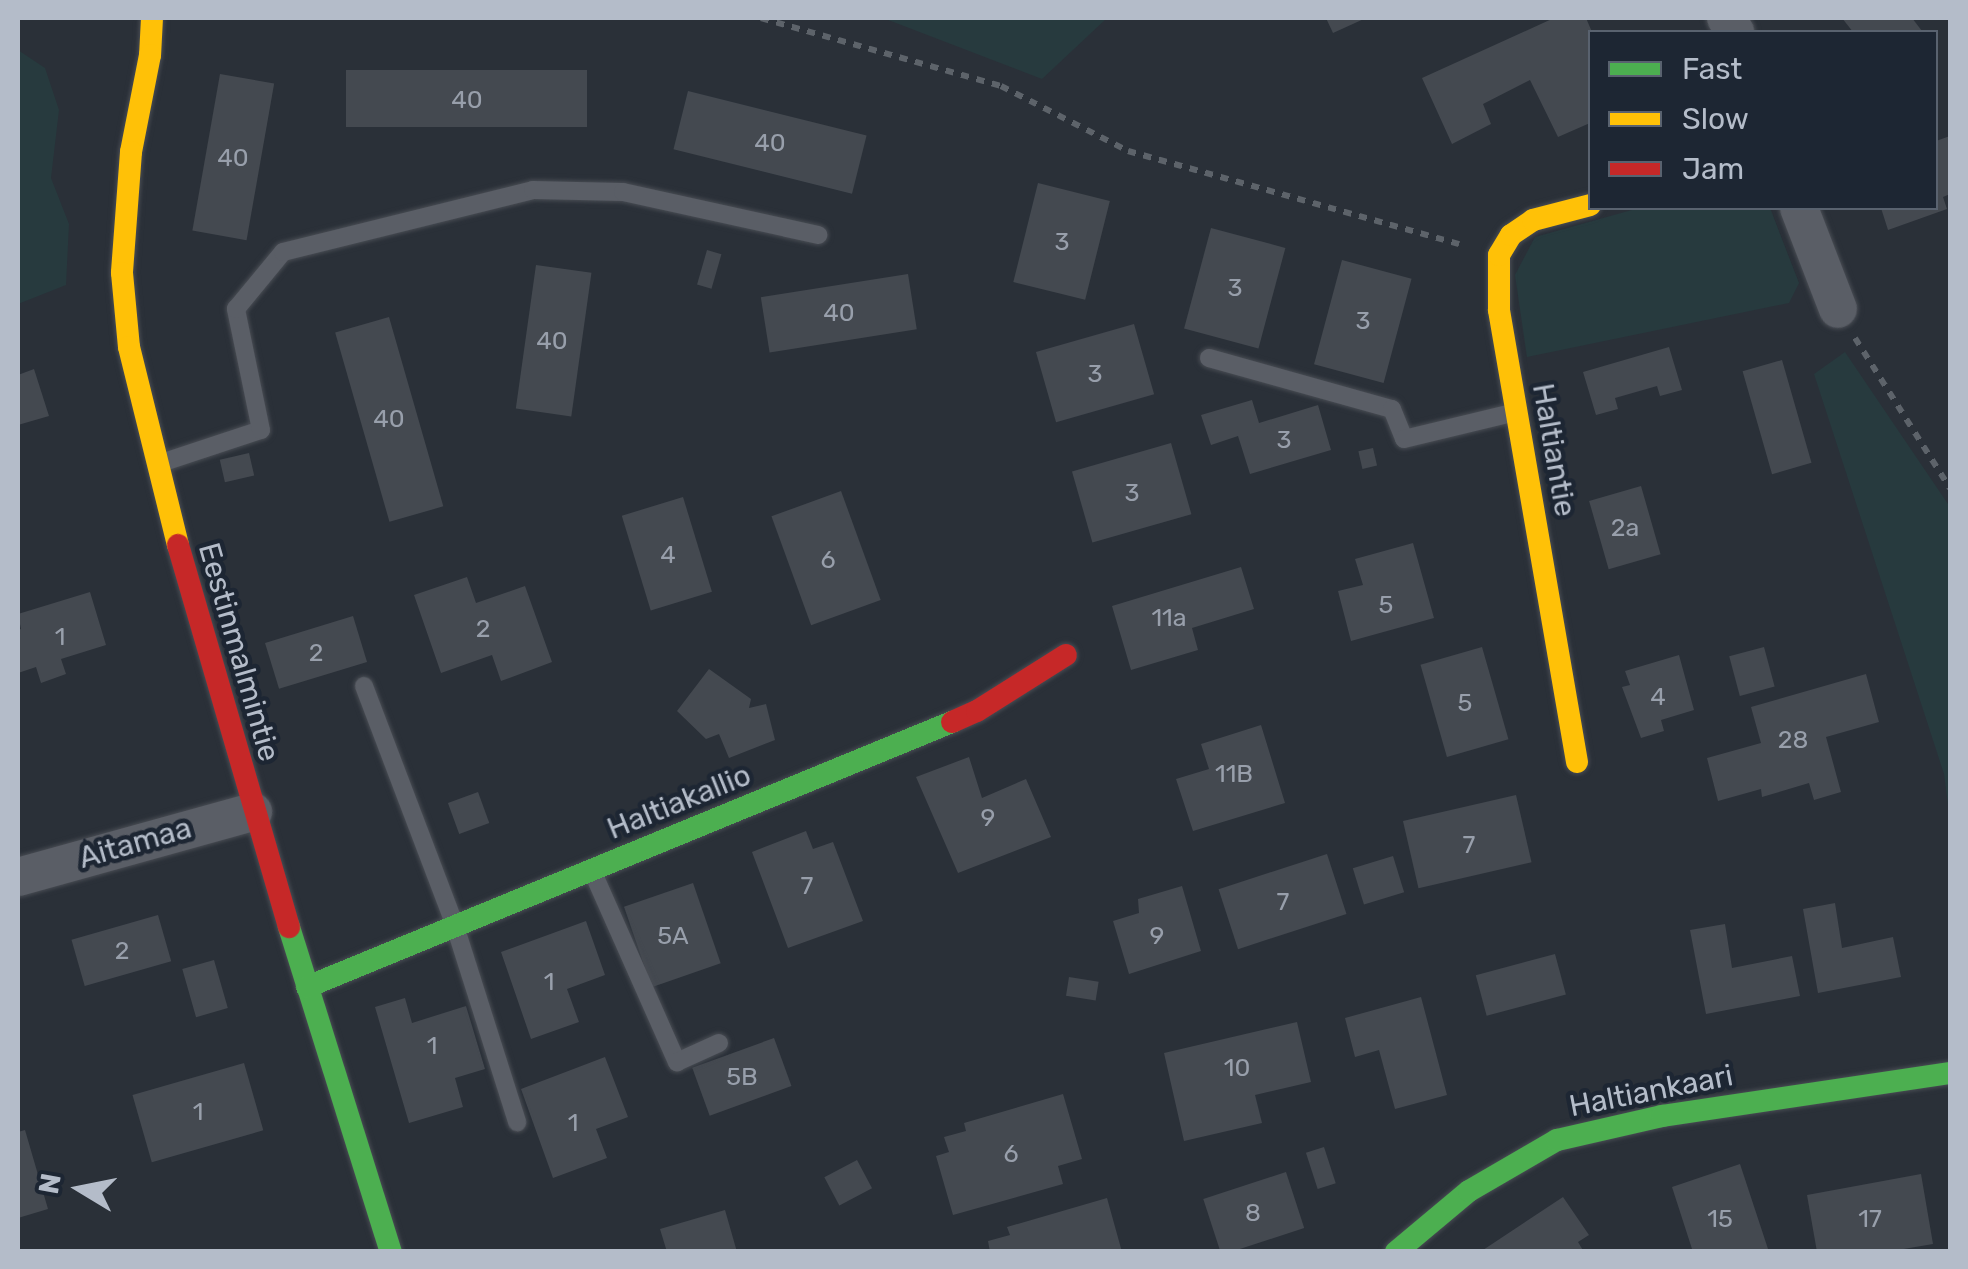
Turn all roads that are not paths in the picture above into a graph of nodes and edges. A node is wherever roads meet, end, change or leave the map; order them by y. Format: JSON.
{"nodes":[{"id":1,"x":152,"y":18,"type":"edge"},
{"id":2,"x":173,"y":18,"type":"edge"},
{"id":3,"x":150,"y":55,"type":"junction"},
{"id":4,"x":1588,"y":205,"type":"edge"},
{"id":5,"x":1801,"y":210,"type":"edge"},
{"id":6,"x":818,"y":234,"type":"dead end"},
{"id":7,"x":1838,"y":309,"type":"road end"},
{"id":8,"x":1209,"y":358,"type":"dead end"},
{"id":9,"x":1517,"y":412,"type":"junction"},
{"id":10,"x":156,"y":464,"type":"junction"},
{"id":11,"x":1066,"y":655,"type":"dead end"},
{"id":12,"x":364,"y":686,"type":"dead end"},
{"id":13,"x":1577,"y":762,"type":"dead end"},
{"id":14,"x":253,"y":812,"type":"junction"},
{"id":15,"x":592,"y":870,"type":"junction"},
{"id":16,"x":18,"y":877,"type":"edge"},
{"id":17,"x":455,"y":926,"type":"junction"},
{"id":18,"x":307,"y":987,"type":"junction"},
{"id":19,"x":718,"y":1043,"type":"dead end"},
{"id":20,"x":1950,"y":1073,"type":"edge"},
{"id":21,"x":517,"y":1122,"type":"dead end"},
{"id":22,"x":389,"y":1251,"type":"edge"},
{"id":23,"x":1396,"y":1252,"type":"edge"}],
"edges":[{"from":1,"to":3,"type":"street","name":"Eestinmalmintie"},
{"from":2,"to":3,"type":"street","name":"Eestinmalmintie"},
{"from":3,"to":10,"type":"street","name":"Eestinmalmintie"},
{"from":4,"to":9,"type":"street","name":"Haltiantie"},
{"from":5,"to":7,"type":"street"},
{"from":6,"to":10,"type":"lane"},
{"from":8,"to":9,"type":"lane"},
{"from":9,"to":13,"type":"street","name":"Haltiantie"},
{"from":10,"to":14,"type":"street","name":"Eestinmalmintie"},
{"from":11,"to":15,"type":"street","name":"Haltiakallio"},
{"from":12,"to":17,"type":"lane"},
{"from":14,"to":16,"type":"street","name":"Aitamaa"},
{"from":14,"to":18,"type":"street","name":"Eestinmalmintie"},
{"from":15,"to":17,"type":"street","name":"Haltiakallio"},
{"from":15,"to":19,"type":"lane"},
{"from":17,"to":18,"type":"street","name":"Haltiakallio"},
{"from":17,"to":21,"type":"lane"},
{"from":18,"to":22,"type":"street","name":"Eestinmalmintie"},
{"from":20,"to":23,"type":"street","name":"Haltiankaari"}]}
